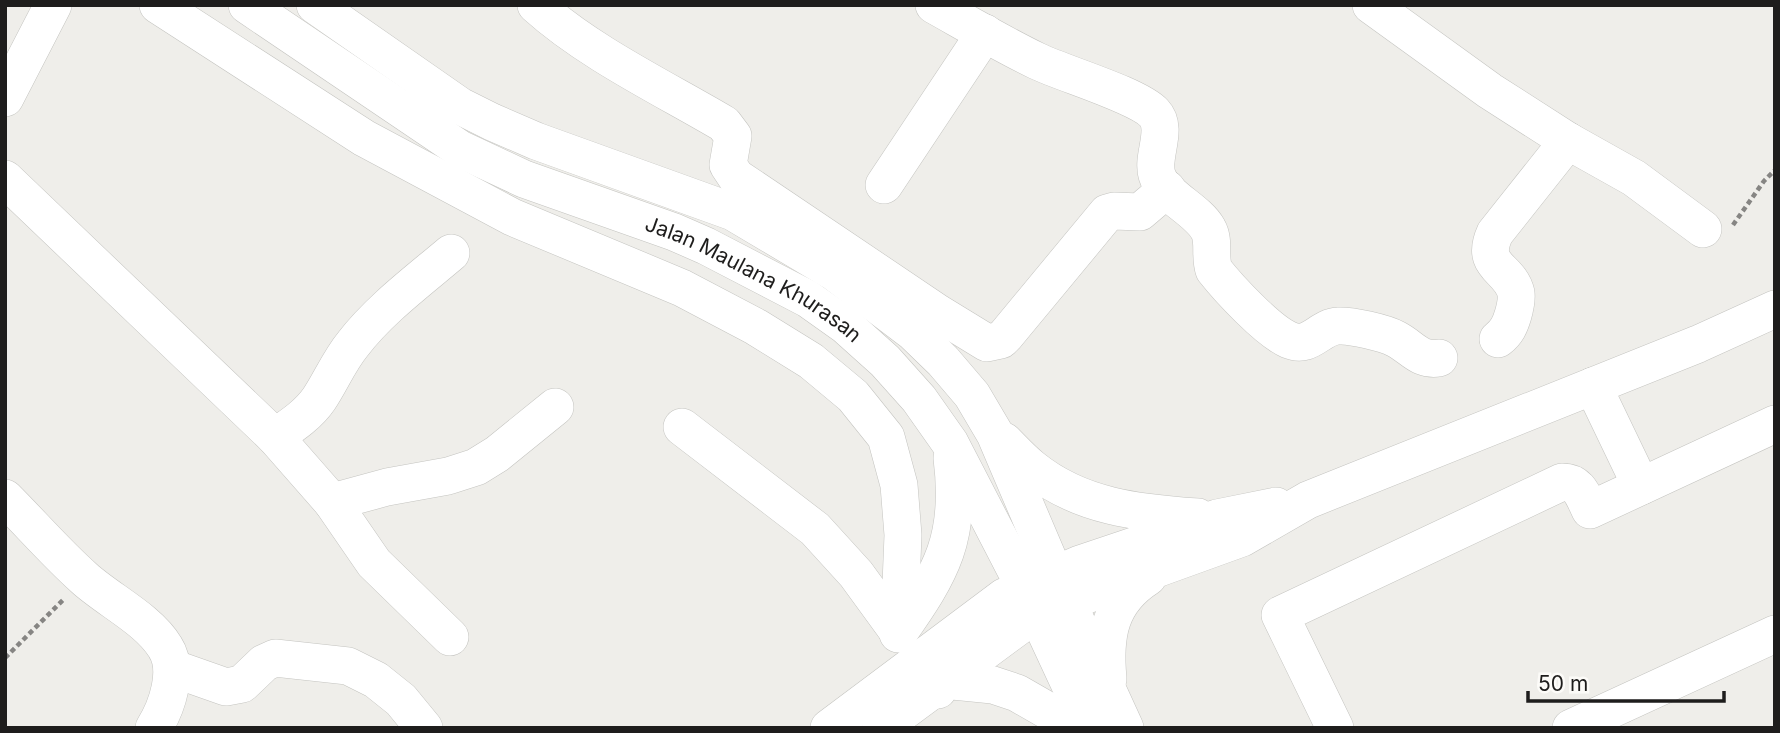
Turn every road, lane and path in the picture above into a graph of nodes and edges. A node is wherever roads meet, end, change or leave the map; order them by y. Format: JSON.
{"nodes":[{"id":1,"x":53,"y":5,"type":"edge"},
{"id":2,"x":158,"y":5,"type":"edge"},
{"id":3,"x":247,"y":5,"type":"edge"},
{"id":4,"x":316,"y":5,"type":"edge"},
{"id":5,"x":536,"y":5,"type":"edge"},
{"id":6,"x":934,"y":5,"type":"edge"},
{"id":7,"x":1372,"y":6,"type":"edge"},
{"id":8,"x":985,"y":33,"type":"junction"},
{"id":9,"x":5,"y":98,"type":"edge"},
{"id":10,"x":1567,"y":141,"type":"junction"},
{"id":11,"x":1775,"y":170,"type":"edge"},
{"id":12,"x":5,"y":179,"type":"edge"},
{"id":13,"x":884,"y":185,"type":"dead end"},
{"id":14,"x":1167,"y":189,"type":"junction"},
{"id":15,"x":1703,"y":229,"type":"joint"},
{"id":16,"x":451,"y":253,"type":"dead end"},
{"id":17,"x":1775,"y":309,"type":"edge"},
{"id":18,"x":1498,"y":339,"type":"dead end"},
{"id":19,"x":1439,"y":358,"type":"dead end"},
{"id":20,"x":1600,"y":383,"type":"junction"},
{"id":21,"x":555,"y":407,"type":"dead end"},
{"id":22,"x":1775,"y":424,"type":"edge"},
{"id":23,"x":682,"y":427,"type":"dead end"},
{"id":24,"x":995,"y":433,"type":"junction"},
{"id":25,"x":275,"y":437,"type":"junction"},
{"id":26,"x":950,"y":443,"type":"junction"},
{"id":27,"x":1648,"y":483,"type":"junction"},
{"id":28,"x":5,"y":498,"type":"edge"},
{"id":29,"x":1308,"y":500,"type":"junction"},
{"id":30,"x":332,"y":502,"type":"junction"},
{"id":31,"x":1217,"y":518,"type":"junction"},
{"id":32,"x":1163,"y":566,"type":"junction"},
{"id":33,"x":84,"y":578,"type":"junction"},
{"id":34,"x":1046,"y":596,"type":"junction"},
{"id":35,"x":899,"y":633,"type":"junction"},
{"id":36,"x":1775,"y":634,"type":"edge"},
{"id":37,"x":450,"y":637,"type":"dead end"},
{"id":38,"x":5,"y":658,"type":"edge"},
{"id":39,"x":172,"y":668,"type":"junction"},
{"id":40,"x":943,"y":681,"type":"junction"},
{"id":41,"x":1110,"y":695,"type":"junction"},
{"id":42,"x":834,"y":723,"type":"edge"},
{"id":43,"x":154,"y":728,"type":"edge"},
{"id":44,"x":424,"y":728,"type":"edge"},
{"id":45,"x":881,"y":728,"type":"edge"},
{"id":46,"x":915,"y":728,"type":"edge"},
{"id":47,"x":1078,"y":728,"type":"edge"},
{"id":48,"x":1090,"y":728,"type":"edge"},
{"id":49,"x":1125,"y":728,"type":"edge"},
{"id":50,"x":1335,"y":728,"type":"edge"},
{"id":51,"x":1571,"y":728,"type":"edge"}],
"edges":[{"from":1,"to":9,"type":"street"},
{"from":2,"to":35,"type":"street"},
{"from":3,"to":26,"type":"street","name":"Jalan Maulana Khurasan"},
{"from":4,"to":24,"type":"street","name":"Jalan Maulana Khurasan"},
{"from":5,"to":14,"type":"street"},
{"from":6,"to":8,"type":"street"},
{"from":7,"to":10,"type":"street"},
{"from":8,"to":13,"type":"street"},
{"from":8,"to":14,"type":"street"},
{"from":10,"to":15,"type":"street"},
{"from":10,"to":18,"type":"street"},
{"from":11,"to":15,"type":"path"},
{"from":12,"to":25,"type":"street"},
{"from":14,"to":19,"type":"street"},
{"from":16,"to":25,"type":"street"},
{"from":17,"to":20,"type":"street"},
{"from":20,"to":27,"type":"street"},
{"from":20,"to":29,"type":"street"},
{"from":21,"to":30,"type":"street"},
{"from":22,"to":27,"type":"street"},
{"from":23,"to":35,"type":"street"},
{"from":24,"to":31,"type":"street"},
{"from":24,"to":34,"type":"street","name":"Jalan Maulana Khurasan"},
{"from":25,"to":30,"type":"street"},
{"from":26,"to":34,"type":"street","name":"Jalan Maulana Khurasan"},
{"from":26,"to":35,"type":"street"},
{"from":27,"to":50,"type":"street"},
{"from":28,"to":33,"type":"street"},
{"from":29,"to":31,"type":"street"},
{"from":29,"to":32,"type":"street"},
{"from":30,"to":37,"type":"street"},
{"from":31,"to":34,"type":"street"},
{"from":32,"to":34,"type":"street"},
{"from":32,"to":41,"type":"street"},
{"from":33,"to":38,"type":"path"},
{"from":33,"to":39,"type":"street"},
{"from":34,"to":40,"type":"street"},
{"from":34,"to":41,"type":"street","name":"Jalan Maulana Khurasan"},
{"from":34,"to":42,"type":"street"},
{"from":34,"to":48,"type":"street","name":"Jalan Maulana Khurasan"},
{"from":35,"to":42,"type":"street"},
{"from":36,"to":51,"type":"street"},
{"from":39,"to":43,"type":"street"},
{"from":39,"to":44,"type":"street"},
{"from":40,"to":45,"type":"street"},
{"from":40,"to":46,"type":"street"},
{"from":40,"to":47,"type":"street"},
{"from":41,"to":49,"type":"street","name":"Jalan Maulana Khurasan"}]}
